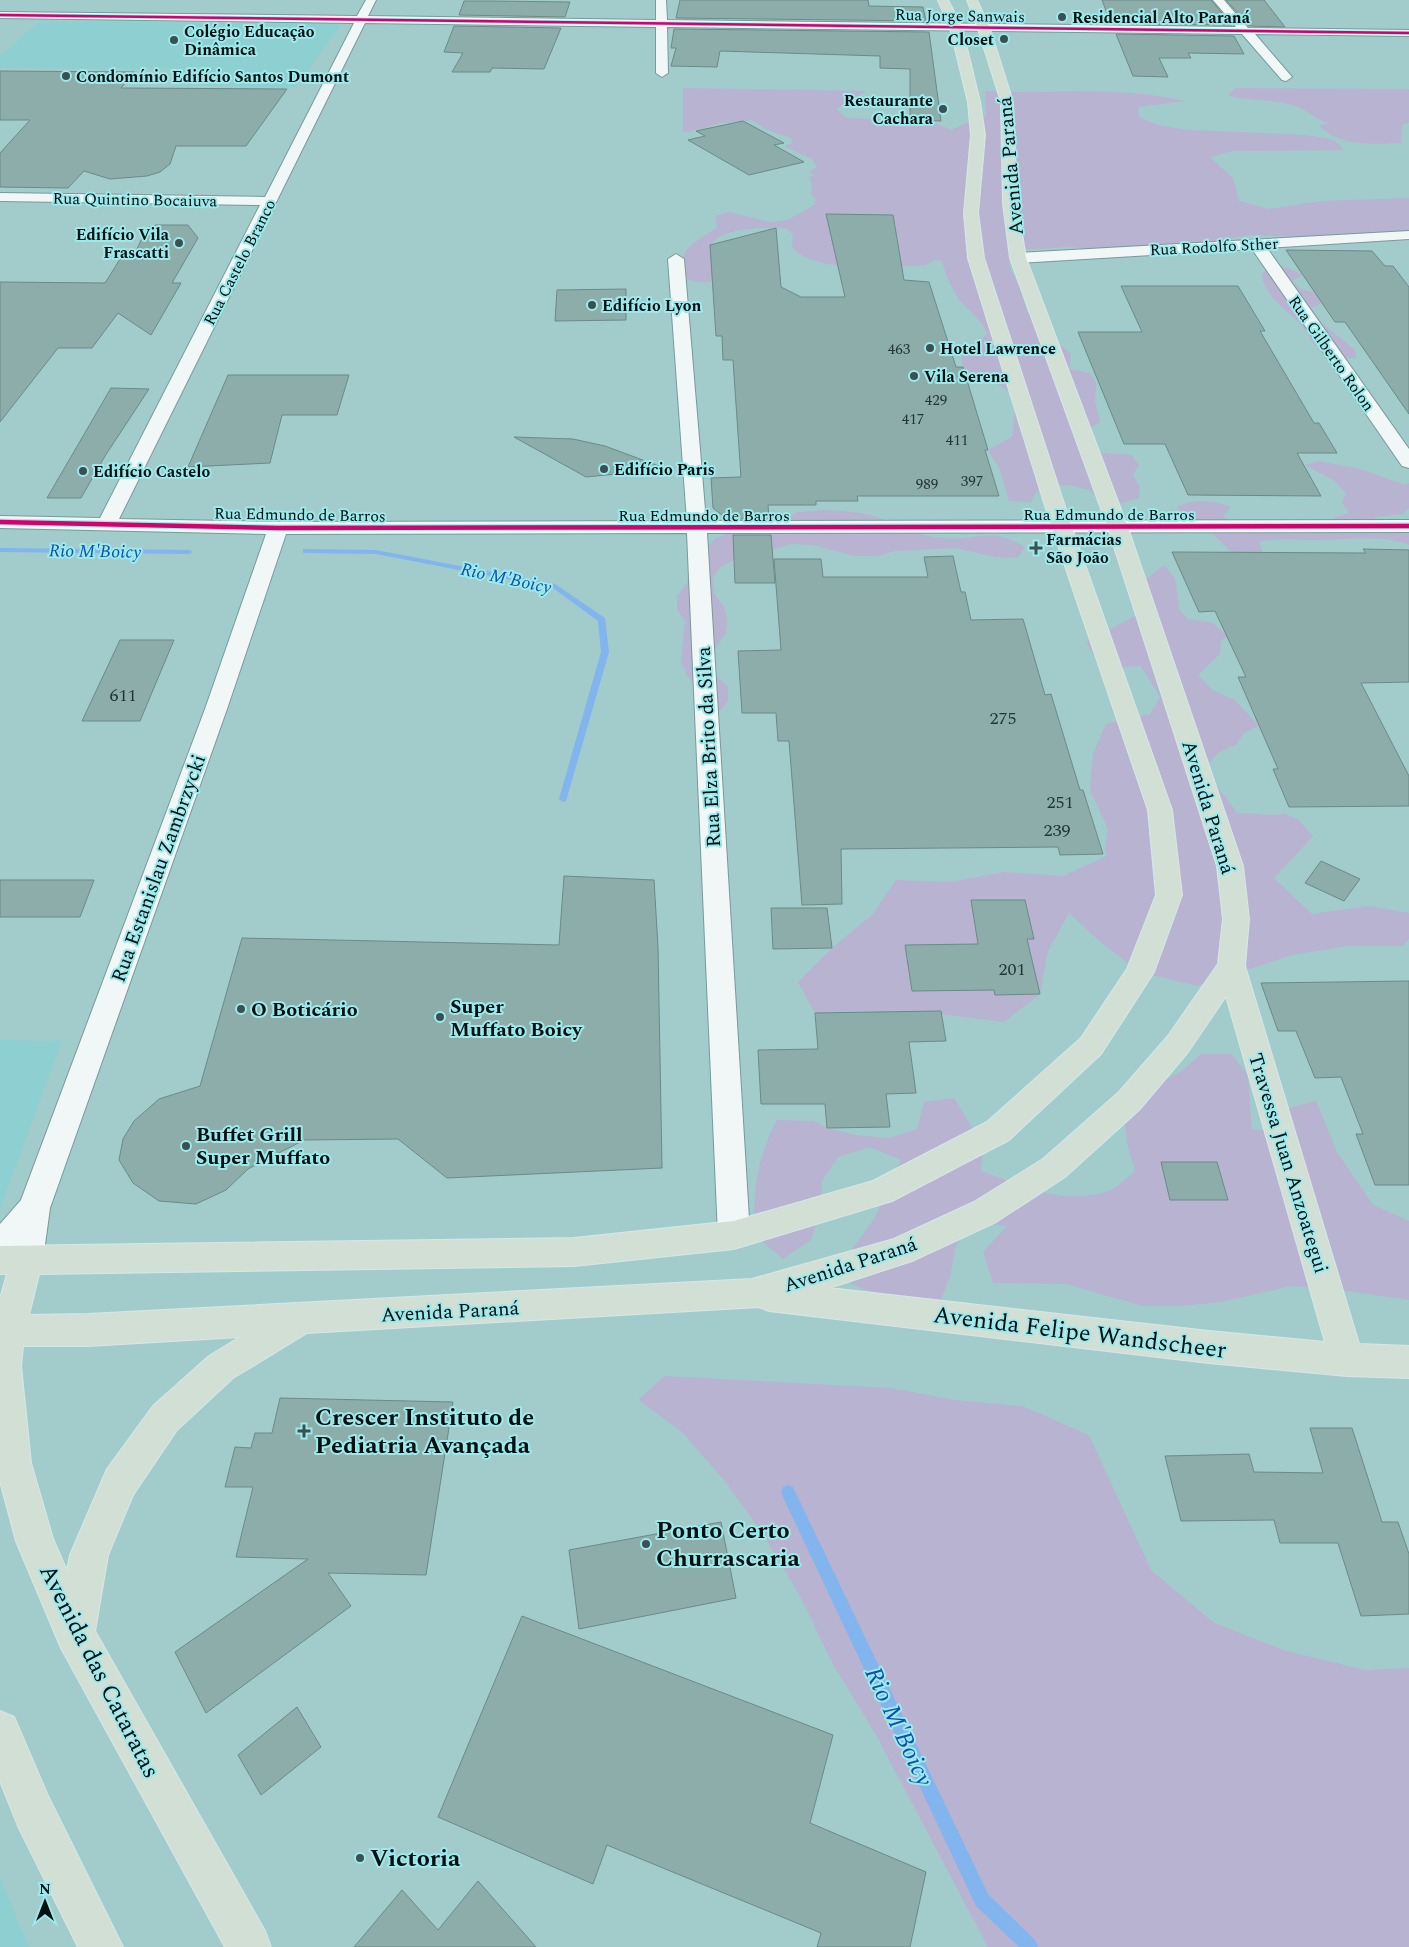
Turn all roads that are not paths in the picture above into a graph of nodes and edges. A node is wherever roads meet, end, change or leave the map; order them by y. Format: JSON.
{"nodes":[{"id":1,"x":371,"y":0,"type":"edge"},
{"id":2,"x":661,"y":0,"type":"edge"},
{"id":3,"x":943,"y":0,"type":"edge"},
{"id":4,"x":972,"y":0,"type":"edge"},
{"id":5,"x":1218,"y":0,"type":"edge"},
{"id":6,"x":38,"y":5,"type":"dead end"},
{"id":7,"x":0,"y":15,"type":"edge"},
{"id":8,"x":25,"y":15,"type":"junction"},
{"id":9,"x":361,"y":19,"type":"junction"},
{"id":10,"x":662,"y":24,"type":"junction"},
{"id":11,"x":12,"y":25,"type":"dead end"},
{"id":12,"x":956,"y":28,"type":"junction"},
{"id":13,"x":984,"y":29,"type":"junction"},
{"id":14,"x":1244,"y":32,"type":"junction"},
{"id":15,"x":1409,"y":33,"type":"edge"},
{"id":16,"x":662,"y":73,"type":"dead end"},
{"id":17,"x":1286,"y":77,"type":"dead end"},
{"id":18,"x":0,"y":197,"type":"edge"},
{"id":19,"x":270,"y":201,"type":"junction"},
{"id":20,"x":1407,"y":238,"type":"edge"},
{"id":21,"x":1256,"y":243,"type":"junction"},
{"id":22,"x":1018,"y":258,"type":"junction"},
{"id":23,"x":676,"y":259,"type":"dead end"},
{"id":24,"x":1409,"y":462,"type":"edge"},
{"id":25,"x":0,"y":522,"type":"edge"},
{"id":26,"x":106,"y":525,"type":"junction"},
{"id":27,"x":1409,"y":526,"type":"edge"},
{"id":28,"x":278,"y":528,"type":"junction"},
{"id":29,"x":1062,"y":528,"type":"junction"},
{"id":30,"x":1118,"y":528,"type":"junction"},
{"id":31,"x":697,"y":529,"type":"junction"},
{"id":32,"x":1231,"y":966,"type":"junction"},
{"id":33,"x":734,"y":1235,"type":"junction"},
{"id":34,"x":9,"y":1256,"type":"edge"},
{"id":35,"x":752,"y":1294,"type":"junction"},
{"id":36,"x":302,"y":1319,"type":"junction"},
{"id":37,"x":4,"y":1331,"type":"edge"},
{"id":38,"x":1347,"y":1360,"type":"junction"},
{"id":39,"x":1409,"y":1362,"type":"edge"},
{"id":40,"x":75,"y":1634,"type":"junction"},
{"id":41,"x":0,"y":1731,"type":"edge"},
{"id":42,"x":101,"y":1947,"type":"edge"},
{"id":43,"x":249,"y":1947,"type":"edge"}],
"edges":[{"from":1,"to":9,"type":"street","name":"Rua Castelo Branco"},
{"from":2,"to":10,"type":"street"},
{"from":3,"to":12,"type":"main road","name":"Avenida Paraná"},
{"from":4,"to":13,"type":"main road","name":"Avenida Paraná"},
{"from":5,"to":14,"type":"street"},
{"from":6,"to":8,"type":"street"},
{"from":7,"to":8,"type":"street","name":"Rua Jorge Sanwais"},
{"from":8,"to":9,"type":"street","name":"Rua Jorge Sanwais"},
{"from":8,"to":11,"type":"street"},
{"from":9,"to":10,"type":"street","name":"Rua Jorge Sanwais"},
{"from":9,"to":19,"type":"street","name":"Rua Castelo Branco"},
{"from":10,"to":12,"type":"street","name":"Rua Jorge Sanwais"},
{"from":10,"to":16,"type":"street"},
{"from":12,"to":13,"type":"street","name":"Rua Jorge Sanwais"},
{"from":12,"to":29,"type":"main road","name":"Avenida Paraná"},
{"from":13,"to":14,"type":"street","name":"Rua Jorge Sanwais"},
{"from":13,"to":22,"type":"main road","name":"Avenida Paraná"},
{"from":14,"to":15,"type":"street","name":"Rua Jorge Sanwais"},
{"from":14,"to":17,"type":"street"},
{"from":18,"to":19,"type":"street","name":"Rua Quintino Bocaiuva"},
{"from":19,"to":26,"type":"street","name":"Rua Castelo Branco"},
{"from":20,"to":21,"type":"street","name":"Rua Rodolfo Sther"},
{"from":21,"to":22,"type":"street","name":"Rua Rodolfo Sther"},
{"from":21,"to":24,"type":"street","name":"Rua Gilberto Rolon"},
{"from":22,"to":30,"type":"main road","name":"Avenida Paraná"},
{"from":23,"to":31,"type":"street","name":"Rua Elza Brito da Silva"},
{"from":25,"to":26,"type":"street","name":"Rua Edmundo de Barros"},
{"from":26,"to":28,"type":"street","name":"Rua Edmundo de Barros"},
{"from":27,"to":30,"type":"street","name":"Rua Edmundo de Barros"},
{"from":28,"to":31,"type":"street","name":"Rua Edmundo de Barros"},
{"from":28,"to":34,"type":"street","name":"Rua Estanislau Zambrzycki"},
{"from":29,"to":30,"type":"street","name":"Rua Edmundo de Barros"},
{"from":29,"to":31,"type":"street","name":"Rua Edmundo de Barros"},
{"from":29,"to":33,"type":"main road","name":"Avenida Paraná"},
{"from":30,"to":32,"type":"main road","name":"Avenida Paraná"},
{"from":31,"to":33,"type":"street","name":"Rua Elza Brito da Silva"},
{"from":32,"to":35,"type":"main road","name":"Avenida Paraná"},
{"from":32,"to":38,"type":"main road","name":"Travessa Juan Anzoategui"},
{"from":33,"to":34,"type":"main road","name":"Avenida Paraná"},
{"from":34,"to":37,"type":"main road","name":"Avenida das Cataratas"},
{"from":35,"to":36,"type":"main road","name":"Avenida Paraná"},
{"from":35,"to":38,"type":"main road","name":"Avenida Felipe Wandscheer"},
{"from":36,"to":37,"type":"main road","name":"Avenida Paraná"},
{"from":36,"to":40,"type":"main road"},
{"from":37,"to":40,"type":"main road","name":"Avenida das Cataratas"},
{"from":38,"to":39,"type":"main road","name":"Avenida Felipe Wandscheer"},
{"from":40,"to":43,"type":"main road","name":"Avenida das Cataratas"},
{"from":41,"to":42,"type":"main road"}]}
